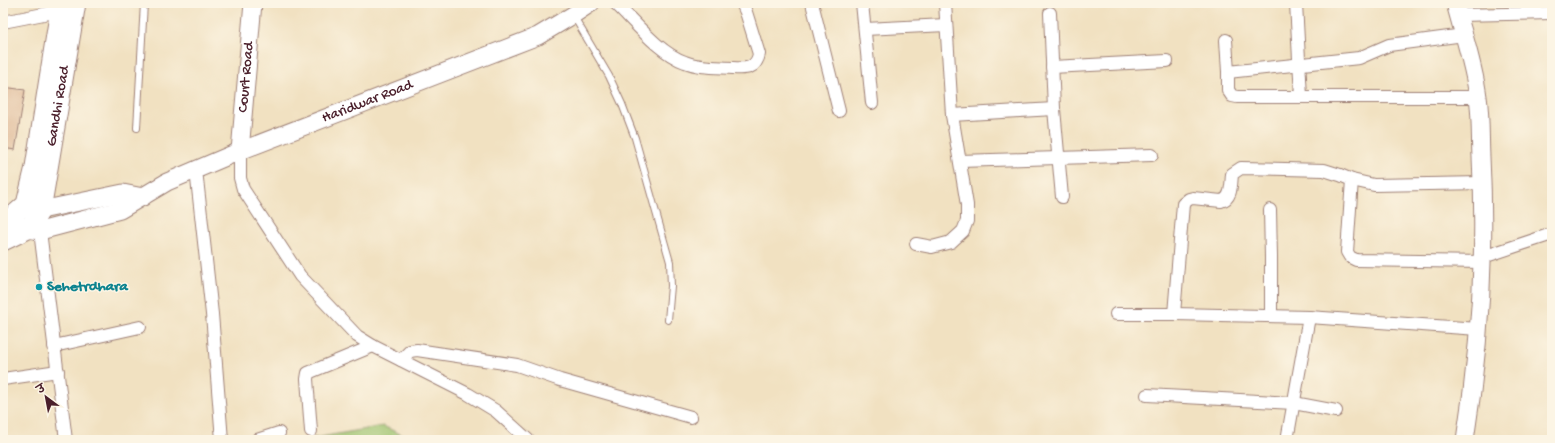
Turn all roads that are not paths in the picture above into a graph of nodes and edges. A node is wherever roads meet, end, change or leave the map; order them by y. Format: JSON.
{"nodes":[{"id":1,"x":144,"y":3,"type":"edge"},
{"id":2,"x":253,"y":3,"type":"edge"},
{"id":3,"x":615,"y":3,"type":"edge"},
{"id":4,"x":742,"y":3,"type":"edge"},
{"id":5,"x":812,"y":3,"type":"edge"},
{"id":6,"x":862,"y":3,"type":"edge"},
{"id":7,"x":945,"y":3,"type":"edge"},
{"id":8,"x":1296,"y":3,"type":"edge"},
{"id":9,"x":65,"y":6,"type":"edge"},
{"id":10,"x":581,"y":8,"type":"edge"},
{"id":11,"x":1457,"y":9,"type":"edge"},
{"id":12,"x":1050,"y":13,"type":"dead end"},
{"id":13,"x":1552,"y":13,"type":"edge"},
{"id":14,"x":3,"y":22,"type":"edge"},
{"id":15,"x":946,"y":24,"type":"junction"},
{"id":16,"x":865,"y":29,"type":"junction"},
{"id":17,"x":1464,"y":35,"type":"junction"},
{"id":18,"x":1226,"y":40,"type":"dead end"},
{"id":19,"x":1167,"y":61,"type":"dead end"},
{"id":20,"x":1299,"y":65,"type":"junction"},
{"id":21,"x":1052,"y":67,"type":"junction"},
{"id":22,"x":1228,"y":72,"type":"junction"},
{"id":23,"x":1478,"y":97,"type":"junction"},
{"id":24,"x":1301,"y":98,"type":"junction"},
{"id":25,"x":872,"y":103,"type":"dead end"},
{"id":26,"x":1054,"y":110,"type":"junction"},
{"id":27,"x":840,"y":111,"type":"dead end"},
{"id":28,"x":952,"y":115,"type":"junction"},
{"id":29,"x":137,"y":128,"type":"dead end"},
{"id":30,"x":240,"y":151,"type":"junction"},
{"id":31,"x":1152,"y":155,"type":"dead end"},
{"id":32,"x":1058,"y":158,"type":"junction"},
{"id":33,"x":960,"y":161,"type":"junction"},
{"id":34,"x":196,"y":170,"type":"junction"},
{"id":35,"x":1352,"y":180,"type":"junction"},
{"id":36,"x":1483,"y":183,"type":"junction"},
{"id":37,"x":143,"y":197,"type":"junction"},
{"id":38,"x":1062,"y":198,"type":"dead end"},
{"id":39,"x":33,"y":207,"type":"junction"},
{"id":40,"x":1270,"y":210,"type":"dead end"},
{"id":41,"x":6,"y":221,"type":"edge"},
{"id":42,"x":34,"y":230,"type":"junction"},
{"id":43,"x":1552,"y":234,"type":"edge"},
{"id":44,"x":3,"y":241,"type":"edge"},
{"id":45,"x":916,"y":244,"type":"dead end"},
{"id":46,"x":1483,"y":260,"type":"junction"},
{"id":47,"x":1116,"y":314,"type":"dead end"},
{"id":48,"x":1174,"y":314,"type":"junction"},
{"id":49,"x":1271,"y":316,"type":"junction"},
{"id":50,"x":1309,"y":317,"type":"junction"},
{"id":51,"x":668,"y":320,"type":"dead end"},
{"id":52,"x":140,"y":327,"type":"dead end"},
{"id":53,"x":1478,"y":329,"type":"junction"},
{"id":54,"x":54,"y":346,"type":"junction"},
{"id":55,"x":373,"y":346,"type":"junction"},
{"id":56,"x":401,"y":360,"type":"junction"},
{"id":57,"x":58,"y":371,"type":"junction"},
{"id":58,"x":3,"y":379,"type":"edge"},
{"id":59,"x":1147,"y":395,"type":"dead end"},
{"id":60,"x":1294,"y":403,"type":"junction"},
{"id":61,"x":1336,"y":411,"type":"dead end"},
{"id":62,"x":691,"y":417,"type":"dead end"},
{"id":63,"x":311,"y":431,"type":"dead end"},
{"id":64,"x":275,"y":436,"type":"edge"},
{"id":65,"x":1467,"y":439,"type":"edge"},
{"id":66,"x":66,"y":440,"type":"edge"},
{"id":67,"x":222,"y":440,"type":"edge"},
{"id":68,"x":257,"y":440,"type":"edge"},
{"id":69,"x":528,"y":440,"type":"edge"},
{"id":70,"x":1287,"y":440,"type":"edge"}],
"edges":[{"from":1,"to":29,"type":"lane"},
{"from":2,"to":30,"type":"main road","name":"Court Road"},
{"from":3,"to":4,"type":"street"},
{"from":5,"to":27,"type":"street"},
{"from":6,"to":16,"type":"street"},
{"from":7,"to":15,"type":"street"},
{"from":8,"to":20,"type":"street"},
{"from":9,"to":14,"type":"street"},
{"from":9,"to":39,"type":"main road","name":"Gandhi Road"},
{"from":10,"to":30,"type":"main road","name":"Haridwar Road"},
{"from":10,"to":51,"type":"lane"},
{"from":11,"to":13,"type":"street"},
{"from":11,"to":17,"type":"main road"},
{"from":12,"to":21,"type":"street"},
{"from":15,"to":16,"type":"street"},
{"from":15,"to":28,"type":"street"},
{"from":16,"to":25,"type":"street"},
{"from":17,"to":20,"type":"street"},
{"from":17,"to":23,"type":"main road"},
{"from":18,"to":22,"type":"street"},
{"from":19,"to":21,"type":"street"},
{"from":20,"to":22,"type":"street"},
{"from":20,"to":24,"type":"street"},
{"from":21,"to":26,"type":"street"},
{"from":22,"to":24,"type":"street"},
{"from":23,"to":24,"type":"street"},
{"from":23,"to":36,"type":"main road"},
{"from":26,"to":28,"type":"street"},
{"from":26,"to":32,"type":"street"},
{"from":28,"to":33,"type":"street"},
{"from":30,"to":34,"type":"main road","name":"Haridwar Road"},
{"from":30,"to":55,"type":"street"},
{"from":31,"to":32,"type":"street"},
{"from":32,"to":33,"type":"street"},
{"from":32,"to":38,"type":"street"},
{"from":33,"to":45,"type":"street"},
{"from":34,"to":37,"type":"main road","name":"Haridwar Road"},
{"from":34,"to":67,"type":"street"},
{"from":35,"to":36,"type":"street"},
{"from":35,"to":46,"type":"street"},
{"from":35,"to":48,"type":"street"},
{"from":36,"to":46,"type":"main road"},
{"from":37,"to":39,"type":"main road"},
{"from":37,"to":42,"type":"main road","name":"Haridwar Road"},
{"from":39,"to":41,"type":"main road"},
{"from":39,"to":42,"type":"main road"},
{"from":40,"to":49,"type":"street"},
{"from":41,"to":42,"type":"main road"},
{"from":42,"to":44,"type":"main road"},
{"from":42,"to":54,"type":"street"},
{"from":43,"to":46,"type":"street"},
{"from":46,"to":53,"type":"main road"},
{"from":47,"to":48,"type":"street"},
{"from":48,"to":49,"type":"street"},
{"from":49,"to":50,"type":"street"},
{"from":50,"to":53,"type":"street"},
{"from":50,"to":60,"type":"street"},
{"from":52,"to":54,"type":"street"},
{"from":53,"to":65,"type":"main road"},
{"from":54,"to":57,"type":"street"},
{"from":55,"to":56,"type":"street"},
{"from":55,"to":63,"type":"street"},
{"from":56,"to":62,"type":"street"},
{"from":56,"to":69,"type":"street"},
{"from":57,"to":58,"type":"street"},
{"from":57,"to":66,"type":"street"},
{"from":59,"to":60,"type":"street"},
{"from":60,"to":61,"type":"street"},
{"from":60,"to":70,"type":"street"},
{"from":64,"to":68,"type":"street"}]}
